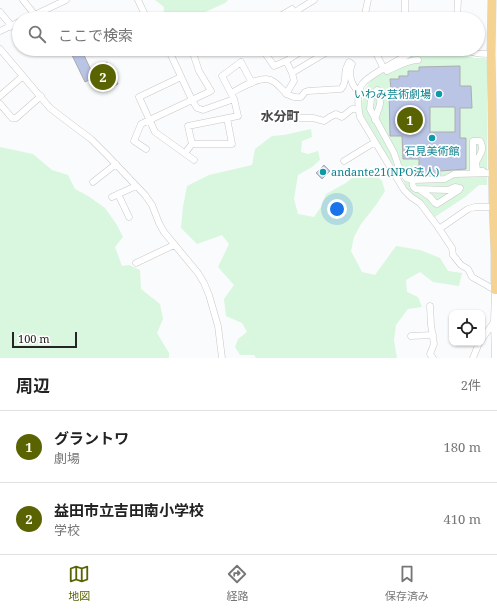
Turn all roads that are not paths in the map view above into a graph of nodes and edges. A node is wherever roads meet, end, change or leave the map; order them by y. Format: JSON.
{"nodes":[{"id":1,"x":23,"y":0,"type":"edge"},
{"id":2,"x":66,"y":0,"type":"edge"},
{"id":3,"x":138,"y":0,"type":"edge"},
{"id":4,"x":314,"y":0,"type":"edge"},
{"id":5,"x":368,"y":0,"type":"edge"},
{"id":6,"x":406,"y":0,"type":"edge"},
{"id":7,"x":458,"y":0,"type":"edge"},
{"id":8,"x":492,"y":0,"type":"edge"},
{"id":9,"x":301,"y":8,"type":"junction"},
{"id":10,"x":0,"y":12,"type":"edge"},
{"id":11,"x":33,"y":12,"type":"edge"},
{"id":12,"x":41,"y":12,"type":"edge"},
{"id":13,"x":144,"y":12,"type":"edge"},
{"id":14,"x":288,"y":12,"type":"edge"},
{"id":15,"x":296,"y":12,"type":"edge"},
{"id":16,"x":365,"y":12,"type":"edge"},
{"id":17,"x":406,"y":12,"type":"edge"},
{"id":18,"x":457,"y":12,"type":"edge"},
{"id":19,"x":10,"y":26,"type":"joint"},
{"id":20,"x":0,"y":31,"type":"edge"},
{"id":21,"x":0,"y":49,"type":"edge"},
{"id":22,"x":485,"y":54,"type":"edge"},
{"id":23,"x":491,"y":54,"type":"junction"},
{"id":24,"x":170,"y":56,"type":"edge"},
{"id":25,"x":194,"y":56,"type":"edge"},
{"id":26,"x":267,"y":56,"type":"edge"},
{"id":27,"x":294,"y":56,"type":"edge"},
{"id":28,"x":320,"y":56,"type":"edge"},
{"id":29,"x":378,"y":56,"type":"edge"},
{"id":30,"x":402,"y":56,"type":"edge"},
{"id":31,"x":418,"y":60,"type":"dead end"},
{"id":32,"x":286,"y":61,"type":"junction"},
{"id":33,"x":384,"y":69,"type":"junction"},
{"id":34,"x":292,"y":73,"type":"junction"},
{"id":35,"x":23,"y":76,"type":"junction"},
{"id":36,"x":181,"y":77,"type":"junction"},
{"id":37,"x":252,"y":83,"type":"junction"},
{"id":38,"x":360,"y":92,"type":"junction"},
{"id":39,"x":286,"y":94,"type":"junction"},
{"id":40,"x":0,"y":96,"type":"edge"},
{"id":41,"x":41,"y":96,"type":"junction"},
{"id":42,"x":232,"y":96,"type":"junction"},
{"id":43,"x":192,"y":100,"type":"junction"},
{"id":44,"x":495,"y":100,"type":"edge"},
{"id":45,"x":0,"y":104,"type":"edge"},
{"id":46,"x":358,"y":109,"type":"junction"},
{"id":47,"x":227,"y":118,"type":"junction"},
{"id":48,"x":299,"y":118,"type":"dead end"},
{"id":49,"x":149,"y":120,"type":"junction"},
{"id":50,"x":375,"y":120,"type":"dead end"},
{"id":51,"x":374,"y":142,"type":"junction"},
{"id":52,"x":192,"y":144,"type":"junction"},
{"id":53,"x":146,"y":149,"type":"dead end"},
{"id":54,"x":185,"y":153,"type":"junction"},
{"id":55,"x":194,"y":160,"type":"dead end"},
{"id":56,"x":344,"y":161,"type":"dead end"},
{"id":57,"x":116,"y":164,"type":"junction"},
{"id":58,"x":493,"y":171,"type":"junction"},
{"id":59,"x":473,"y":173,"type":"junction"},
{"id":60,"x":413,"y":180,"type":"junction"},
{"id":61,"x":93,"y":182,"type":"dead end"},
{"id":62,"x":136,"y":186,"type":"junction"},
{"id":63,"x":420,"y":190,"type":"junction"},
{"id":64,"x":118,"y":194,"type":"junction"},
{"id":65,"x":112,"y":197,"type":"dead end"},
{"id":66,"x":493,"y":207,"type":"junction"},
{"id":67,"x":129,"y":217,"type":"dead end"},
{"id":68,"x":439,"y":228,"type":"junction"},
{"id":69,"x":174,"y":245,"type":"junction"},
{"id":70,"x":136,"y":263,"type":"dead end"},
{"id":71,"x":496,"y":290,"type":"edge"},
{"id":72,"x":430,"y":306,"type":"dead end"},
{"id":73,"x":494,"y":322,"type":"junction"},
{"id":74,"x":433,"y":335,"type":"junction"},
{"id":75,"x":485,"y":335,"type":"edge"},
{"id":76,"x":412,"y":336,"type":"dead end"},
{"id":77,"x":478,"y":346,"type":"edge"},
{"id":78,"x":222,"y":358,"type":"edge"},
{"id":79,"x":433,"y":358,"type":"edge"},
{"id":80,"x":473,"y":358,"type":"edge"},
{"id":81,"x":495,"y":358,"type":"edge"}],
"edges":[{"from":1,"to":11,"type":"street"},
{"from":2,"to":12,"type":"street"},
{"from":3,"to":13,"type":"street"},
{"from":4,"to":9,"type":"street"},
{"from":5,"to":16,"type":"street"},
{"from":6,"to":17,"type":"street"},
{"from":7,"to":18,"type":"street"},
{"from":8,"to":23,"type":"main road"},
{"from":9,"to":14,"type":"street"},
{"from":9,"to":15,"type":"street"},
{"from":10,"to":19,"type":"street"},
{"from":19,"to":20,"type":"street"},
{"from":21,"to":35,"type":"street"},
{"from":22,"to":23,"type":"street"},
{"from":23,"to":44,"type":"main road"},
{"from":24,"to":36,"type":"street"},
{"from":25,"to":43,"type":"street"},
{"from":26,"to":32,"type":"street"},
{"from":27,"to":32,"type":"street"},
{"from":28,"to":34,"type":"street"},
{"from":29,"to":33,"type":"street"},
{"from":30,"to":33,"type":"street"},
{"from":31,"to":33,"type":"street"},
{"from":32,"to":34,"type":"street"},
{"from":33,"to":38,"type":"street"},
{"from":34,"to":39,"type":"street"},
{"from":35,"to":40,"type":"street"},
{"from":35,"to":41,"type":"street"},
{"from":36,"to":43,"type":"street"},
{"from":36,"to":49,"type":"street"},
{"from":37,"to":39,"type":"street"},
{"from":37,"to":42,"type":"street"},
{"from":37,"to":42,"type":"street"},
{"from":38,"to":39,"type":"street"},
{"from":38,"to":46,"type":"street"},
{"from":41,"to":45,"type":"street"},
{"from":41,"to":57,"type":"street"},
{"from":42,"to":43,"type":"street"},
{"from":42,"to":47,"type":"street"},
{"from":43,"to":49,"type":"street"},
{"from":44,"to":58,"type":"main road"},
{"from":46,"to":48,"type":"street"},
{"from":46,"to":51,"type":"street"},
{"from":47,"to":52,"type":"street"},
{"from":47,"to":52,"type":"street"},
{"from":49,"to":53,"type":"street"},
{"from":49,"to":54,"type":"street"},
{"from":50,"to":60,"type":"street"},
{"from":51,"to":56,"type":"street"},
{"from":51,"to":68,"type":"street"},
{"from":52,"to":54,"type":"street"},
{"from":54,"to":55,"type":"street"},
{"from":57,"to":61,"type":"street"},
{"from":57,"to":62,"type":"street"},
{"from":58,"to":59,"type":"street"},
{"from":58,"to":59,"type":"street"},
{"from":58,"to":66,"type":"main road"},
{"from":59,"to":60,"type":"street"},
{"from":60,"to":63,"type":"street"},
{"from":62,"to":64,"type":"street"},
{"from":62,"to":69,"type":"street"},
{"from":63,"to":63,"type":"street"},
{"from":64,"to":65,"type":"street"},
{"from":64,"to":67,"type":"street"},
{"from":66,"to":68,"type":"street"},
{"from":66,"to":71,"type":"main road"},
{"from":68,"to":71,"type":"street"},
{"from":69,"to":70,"type":"street"},
{"from":69,"to":78,"type":"street"},
{"from":71,"to":73,"type":"street"},
{"from":72,"to":74,"type":"street"},
{"from":73,"to":75,"type":"street"},
{"from":73,"to":81,"type":"street"},
{"from":74,"to":76,"type":"street"},
{"from":74,"to":79,"type":"street"},
{"from":77,"to":80,"type":"street"}]}
